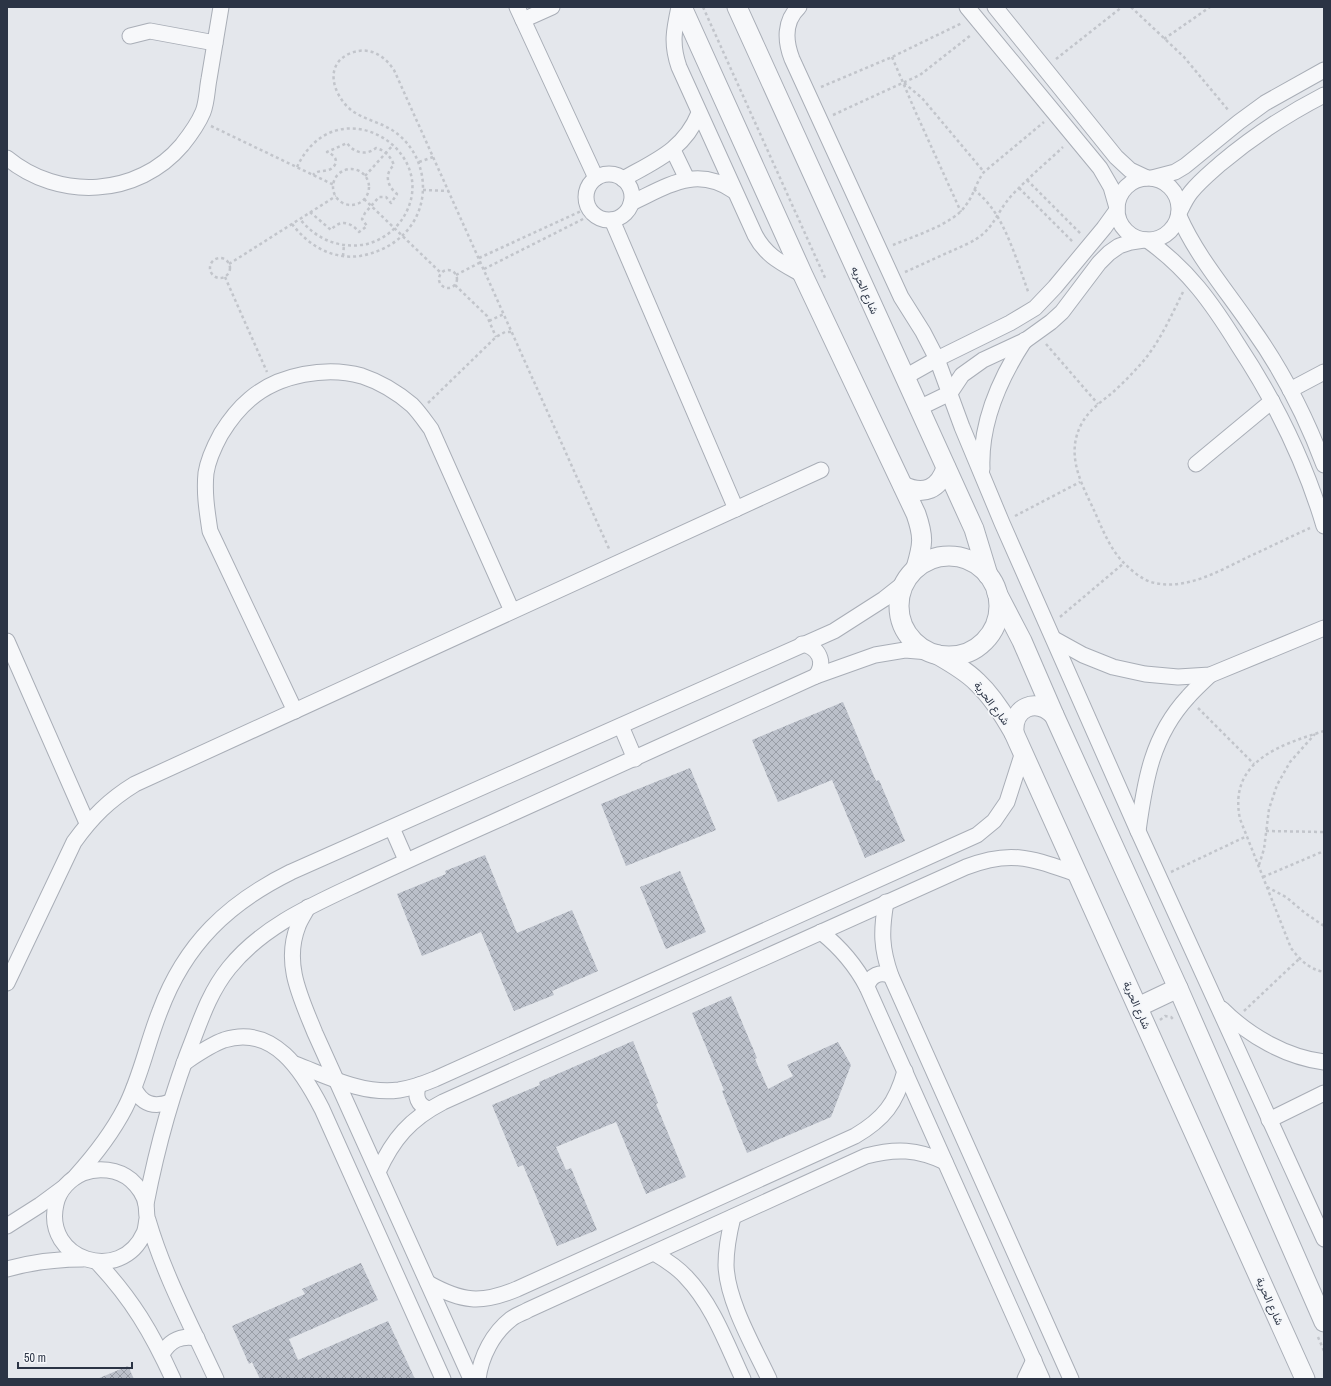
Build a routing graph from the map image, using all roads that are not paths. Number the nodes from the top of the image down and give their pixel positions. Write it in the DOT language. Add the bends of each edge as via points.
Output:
graph roads {
  1 [pos="222,7"];
  2 [pos="552,7"];
  3 [pos="679,7"];
  4 [pos="682,7"];
  5 [pos="737,7"];
  6 [pos="799,7"];
  7 [pos="995,7"];
  8 [pos="520,13"];
  9 [pos="975,17"];
  10 [pos="130,36"];
  11 [pos="215,43"];
  12 [pos="1324,70"];
  13 [pos="1324,95"];
  14 [pos="699,113"];
  15 [pos="673,150"];
  16 [pos="7,158"];
  17 [pos="596,178"];
  18 [pos="1149,178"];
  19 [pos="623,179"];
  20 [pos="687,179"];
  21 [pos="734,191"];
  22 [pos="631,203"];
  23 [pos="1117,209"];
  24 [pos="1179,214"];
  25 [pos="612,220"];
  26 [pos="1146,240"];
  27 [pos="803,275"];
  28 [pos="1031,336"];
  29 [pos="937,359"];
  30 [pos="1324,372"];
  31 [pos="905,377"];
  32 [pos="1287,384"];
  33 [pos="950,393"];
  34 [pos="1269,395"];
  35 [pos="919,408"];
  36 [pos="1196,464"];
  37 [pos="1324,465"];
  38 [pos="946,468"];
  39 [pos="821,470"];
  40 [pos="983,478"];
  41 [pos="903,486"];
  42 [pos="736,509"];
  43 [pos="1323,524"];
  44 [pos="916,568"];
  45 [pos="988,575"];
  46 [pos="903,584"];
  47 [pos="997,593"];
  48 [pos="512,611"];
  49 [pos="1324,628"];
  50 [pos="1052,633"];
  51 [pos="7,641"];
  52 [pos="802,644"];
  53 [pos="934,654"];
  54 [pos="1210,675"];
  55 [pos="816,676"];
  56 [pos="295,711"];
  57 [pos="1054,715"];
  58 [pos="621,726"];
  59 [pos="1014,733"];
  60 [pos="1022,752"];
  61 [pos="635,758"];
  62 [pos="87,823"];
  63 [pos="392,828"];
  64 [pos="1138,831"];
  65 [pos="956,845"];
  66 [pos="406,860"];
  67 [pos="966,867"];
  68 [pos="1077,874"];
  69 [pos="886,902"];
  70 [pos="308,907"];
  71 [pos="821,932"];
  72 [pos="728,947"];
  73 [pos="739,968"];
  74 [pos="890,976"];
  75 [pos="7,984"];
  76 [pos="867,987"];
  77 [pos="1178,988"];
  78 [pos="1217,1004"];
  79 [pos="1138,1007"];
  80 [pos="184,1062"];
  81 [pos="1324,1062"];
  82 [pos="294,1064"];
  83 [pos="905,1071"];
  84 [pos="337,1080"];
  85 [pos="419,1085"];
  86 [pos="134,1088"];
  87 [pos="1324,1093"];
  88 [pos="170,1102"];
  89 [pos="429,1109"];
  90 [pos="1269,1120"];
  91 [pos="842,1143"];
  92 [pos="852,1162"];
  93 [pos="945,1162"];
  94 [pos="378,1172"];
  95 [pos="70,1181"];
  96 [pos="147,1212"];
  97 [pos="733,1217"];
  98 [pos="7,1226"];
  99 [pos="1324,1239"];
  100 [pos="654,1254"];
  101 [pos="90,1260"];
  102 [pos="1017,1260"];
  103 [pos="7,1269"];
  104 [pos="994,1270"];
  105 [pos="428,1283"];
  106 [pos="517,1289"];
  107 [pos="528,1310"];
  108 [pos="739,1314"];
  109 [pos="1321,1320"];
  110 [pos="718,1325"];
  111 [pos="198,1338"];
  112 [pos="162,1354"];
  113 [pos="1034,1360"];
  114 [pos="173,1379"];
  115 [pos="216,1379"];
  116 [pos="443,1379"];
  117 [pos="471,1379"];
  118 [pos="478,1379"];
  119 [pos="744,1379"];
  120 [pos="769,1379"];
  121 [pos="1025,1379"];
  122 [pos="1042,1379"];
  123 [pos="1071,1379"];
  124 [pos="1305,1379"];
  1 -- 11 [label="street"];
  2 -- 8 [label="street"];
  3 -- 14 [label="street" via="674,30 675,55"];
  4 -- 27 [label="street"];
  5 -- 31 [label="street, شارع الحريه"];
  6 -- 29 [label="street" via="790,20 787,46 891,278"];
  7 -- 18 [label="street" via="1116,157 1130,170"];
  8 -- 17 [label="street"];
  9 -- 23 [label="street" via="1100,168 1115,197"];
  10 -- 11 [label="street" via="150,31"];
  11 -- 16 [label="street" via="203,111 191,134 174,154 154,170 130,181 105,187 79,188 29,174"];
  12 -- 18 [label="street" via="1265,103 1185,166 1175,172"];
  13 -- 24 [label="street" via="1280,120 1233,153 1198,184 1184,202"];
  14 -- 15 [label="street" via="691,129"];
  14 -- 21 [label="street"];
  15 -- 19 [label="street"];
  15 -- 20 [label="street"];
  17 -- 19 [label="street" via="610,174"];
  17 -- 25 [label="street" via="591,182 586,195 590,211 605,220"];
  18 -- 23 [label="street" via="1138,180 1123,190"];
  18 -- 24 [label="street" via="1160,180 1173,189 1177,196"];
  19 -- 22 [label="street" via="631,190"];
  20 -- 21 [label="street" via="712,180"];
  20 -- 22 [label="street"];
  21 -- 27 [label="street" via="760,245 776,260"];
  22 -- 25 [label="street" via="624,215"];
  23 -- 26 [label="street" via="1119,219 1126,230"];
  23 -- 29 [label="street" via="1055,287 1034,308 1010,323"];
  24 -- 26 [label="street" via="1175,224 1164,236"];
  24 -- 32 [label="street" via="1192,244 1254,329"];
  25 -- 42 [label="street"];
  26 -- 28 [label="street" via="1119,246 1108,253 1062,312"];
  26 -- 34 [label="street" via="1163,251 1204,294"];
  27 -- 41 [label="street"];
  28 -- 33 [label="street" via="962,375"];
  28 -- 40 [label="street" via="1009,366 991,405 982,454"];
  29 -- 31 [label="street"];
  29 -- 33 [label="street"];
  30 -- 32 [label="street"];
  31 -- 35 [label="street, شارع الحريه"];
  32 -- 34 [label="street"];
  32 -- 37 [label="street"];
  33 -- 35 [label="street"];
  33 -- 40 [label="street"];
  34 -- 36 [label="street"];
  34 -- 43 [label="street" via="1305,472"];
  35 -- 38 [label="street, شارع الحريه"];
  38 -- 41 [label="street" via="937,484 930,489 911,490"];
  38 -- 45 [label="street, شارع الحريه" via="974,530"];
  39 -- 42 [label="street"];
  40 -- 50 [label="street"];
  41 -- 44 [label="street" via="922,530"];
  42 -- 48 [label="street"];
  44 -- 45 [label="street" via="933,558 954,556 973,562"];
  44 -- 46 [label="street"];
  45 -- 47 [label="street"];
  46 -- 52 [label="street" via="834,631"];
  46 -- 53 [label="street" via="898,604 901,624 912,641"];
  47 -- 53 [label="street" via="997,618 992,632 978,647 969,652 949,656"];
  47 -- 57 [label="street" via="1022,641"];
  48 -- 56 [label="street"];
  48 -- 56 [label="street" via="431,429 413,406 390,388 363,376 333,371 304,373 273,384 251,398 230,419 215,444 206,472 205,502 210,531"];
  49 -- 54 [label="street"];
  50 -- 54 [label="street" via="1083,655 1113,667 1145,674 1178,677"];
  50 -- 64 [label="street"];
  51 -- 62 [label="street"];
  52 -- 55 [label="street" via="814,648 818,653 821,665"];
  52 -- 58 [label="street"];
  53 -- 55 [label="street" via="905,650 875,655"];
  53 -- 59 [label="street, شارع الحرية" via="959,667 977,681"];
  54 -- 64 [label="street" via="1170,720 1157,746 1148,773"];
  55 -- 61 [label="street"];
  56 -- 62 [label="street" via="135,784 110,801"];
  57 -- 59 [label="street" via="1042,706 1026,707 1015,718"];
  57 -- 77 [label="street"];
  58 -- 61 [label="street"];
  58 -- 63 [label="street"];
  59 -- 60 [label="street, شارع الحرية"];
  60 -- 65 [label="street" via="1007,802 994,820 977,835"];
  60 -- 68 [label="street, شارع الحرية"];
  61 -- 66 [label="street"];
  62 -- 75 [label="street" via="74,842"];
  63 -- 66 [label="street"];
  63 -- 86 [label="street" via="269,883 248,896 211,928 195,947 169,988"];
  64 -- 78 [label="street"];
  65 -- 67 [label="street" via="967,851 969,859"];
  65 -- 72 [label="street"];
  66 -- 70 [label="street"];
  67 -- 68 [label="street" via="982,860 1018,857 1036,860"];
  67 -- 69 [label="street"];
  68 -- 79 [label="street, شارع الحرية"];
  69 -- 71 [label="street"];
  69 -- 74 [label="street" via="882,940"];
  70 -- 80 [label="street" via="264,934 228,969 203,1012"];
  70 -- 84 [label="street" via="298,926 293,945 295,984"];
  71 -- 73 [label="street"];
  71 -- 76 [label="street" via="848,956"];
  72 -- 73 [label="street"];
  72 -- 85 [label="street"];
  73 -- 89 [label="street"];
  74 -- 76 [label="street" via="878,974 870,979"];
  74 -- 102 [label="street"];
  76 -- 83 [label="street"];
  77 -- 79 [label="street"];
  77 -- 109 [label="street"];
  78 -- 81 [label="street" via="1234,1021 1261,1040 1290,1054"];
  78 -- 90 [label="street"];
  79 -- 124 [label="street, شارع الحرية"];
  80 -- 82 [label="street" via="224,1040 239,1038 269,1043"];
  80 -- 88 [label="street"];
  82 -- 84 [label="street"];
  82 -- 116 [label="street" via="314,1093"];
  83 -- 91 [label="street" via="893,1103 882,1116 870,1128"];
  83 -- 93 [label="street"];
  84 -- 85 [label="street" via="356,1087 377,1090 398,1090"];
  84 -- 94 [label="street"];
  85 -- 89 [label="street" via="417,1100 424,1108"];
  86 -- 88 [label="street" via="145,1102 153,1105"];
  86 -- 95 [label="street" via="115,1126"];
  87 -- 90 [label="street"];
  88 -- 96 [label="street" via="156,1153"];
  89 -- 94 [label="street" via="398,1136"];
  90 -- 99 [label="street"];
  91 -- 92 [label="street" via="850,1144 854,1149 856,1156"];
  91 -- 106 [label="street"];
  92 -- 93 [label="street" via="882,1152 898,1150 930,1155"];
  92 -- 97 [label="street"];
  93 -- 104 [label="street"];
  94 -- 105 [label="street"];
  95 -- 96 [label="street" via="90,1170 118,1172 131,1180 141,1191"];
  95 -- 98 [label="street"];
  95 -- 101 [label="street" via="57,1198 54,1212 56,1227 61,1240 71,1251"];
  96 -- 101 [label="street" via="144,1233 131,1250 112,1261"];
  96 -- 111 [label="street" via="170,1280"];
  97 -- 100 [label="street"];
  97 -- 108 [label="street" via="727,1242 726,1266"];
  100 -- 107 [label="street"];
  100 -- 110 [label="street" via="671,1264 690,1282 699,1292"];
  101 -- 103 [label="street" via="56,1259"];
  101 -- 112 [label="street" via="127,1296"];
  102 -- 104 [label="street"];
  102 -- 123 [label="street"];
  104 -- 113 [label="street"];
  105 -- 106 [label="street" via="446,1293 465,1299 485,1300"];
  105 -- 117 [label="street"];
  106 -- 107 [label="street" via="512,1299 514,1305 523,1311"];
  107 -- 118 [label="street" via="512,1318 489,1344"];
  108 -- 110 [label="street" via="728,1309 721,1311 717,1317"];
  108 -- 120 [label="street"];
  110 -- 119 [label="street"];
  111 -- 112 [label="street" via="181,1337 166,1346"];
  111 -- 115 [label="street"];
  112 -- 114 [label="street"];
  113 -- 121 [label="street"];
  113 -- 122 [label="street"];
}
